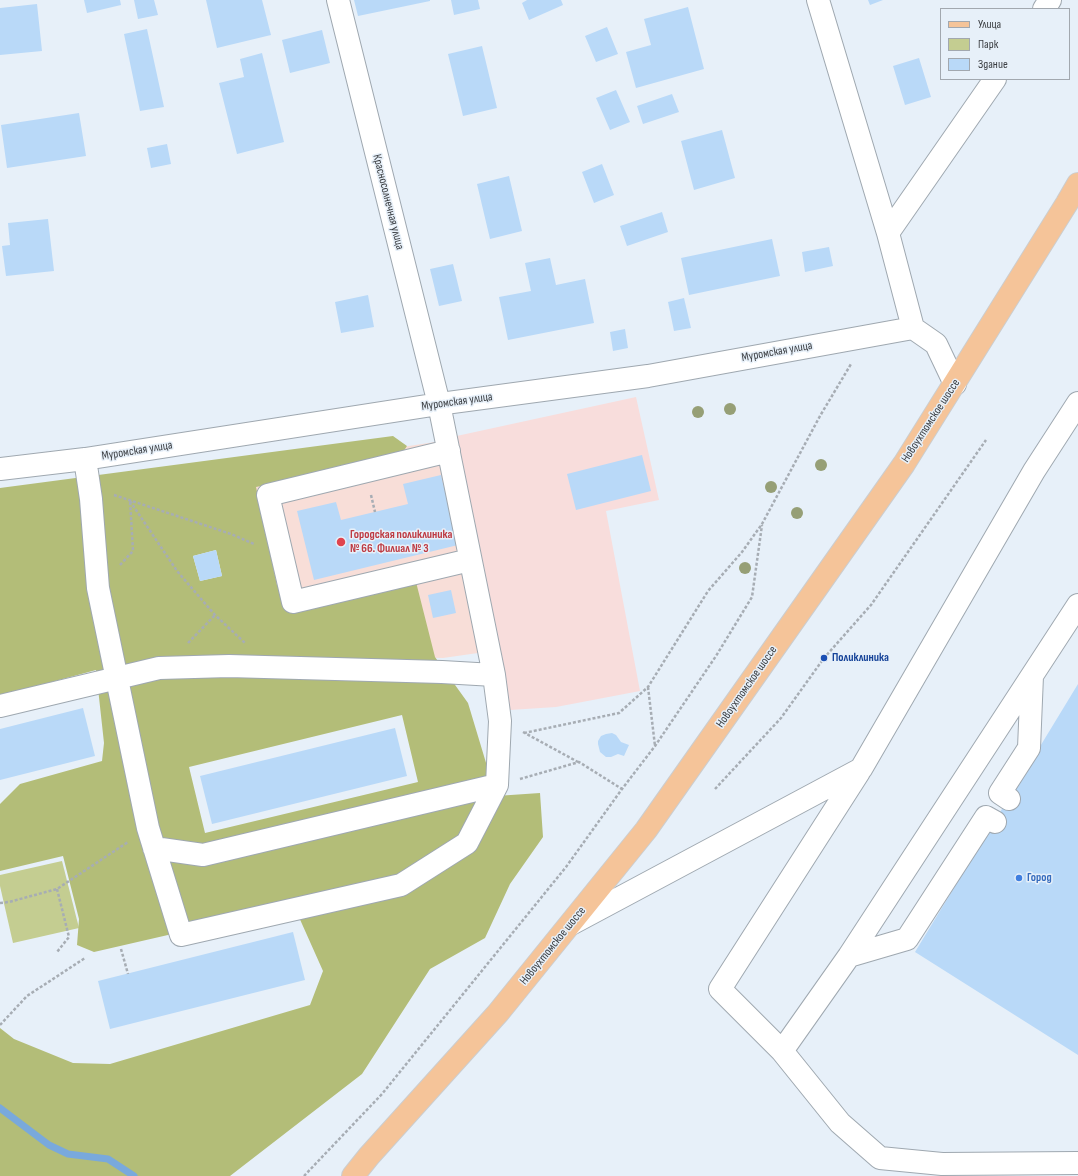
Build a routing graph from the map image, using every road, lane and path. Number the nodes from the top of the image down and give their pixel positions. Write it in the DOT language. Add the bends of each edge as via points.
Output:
graph roads {
  1 [pos="338,0"];
  2 [pos="818,0"];
  3 [pos="994,80"];
  4 [pos="1078,184"];
  5 [pos="888,233"];
  6 [pos="913,328"];
  7 [pos="868,336"];
  8 [pos="955,384"];
  9 [pos="1078,403"];
  10 [pos="439,404"];
  11 [pos="986,440"];
  12 [pos="449,451"];
  13 [pos="85,459"];
  14 [pos="0,469"];
  15 [pos="88,485"];
  16 [pos="130,501"];
  17 [pos="762,524"];
  18 [pos="257,545"];
  19 [pos="470,560"];
  20 [pos="98,588"];
  21 [pos="1078,605"];
  22 [pos="258,668"];
  23 [pos="494,675"];
  24 [pos="1032,676"];
  25 [pos="116,679"];
  26 [pos="648,687"];
  27 [pos="0,706"];
  28 [pos="500,721"];
  29 [pos="523,733"];
  30 [pos="656,746"];
  31 [pos="579,762"];
  32 [pos="861,769"];
  33 [pos="497,785"];
  34 [pos="622,789"];
  35 [pos="715,789"];
  36 [pos="1009,799"];
  37 [pos="995,822"];
  38 [pos="151,838"];
  39 [pos="57,889"];
  40 [pos="0,903"];
  41 [pos="571,924"];
  42 [pos="121,949"];
  43 [pos="57,952"];
  44 [pos="850,956"];
  45 [pos="85,958"];
  46 [pos="128,974"];
  47 [pos="0,1025"];
  48 [pos="782,1051"];
  49 [pos="369,1156"];
  50 [pos="1078,1163"];
  51 [pos="304,1176"];
  52 [pos="348,1176"];
  53 [pos="353,1176"];
  1 -- 10 [label="street, Красносолнечная улица"];
  2 -- 5 [label="street"];
  3 -- 5 [label="street"];
  4 -- 8 [label="main road, Новоухтомское шоссе"];
  5 -- 6 [label="street"];
  6 -- 7 [label="street, Муромская улица"];
  6 -- 8 [label="street" via="936,344"];
  7 -- 10 [label="street, Муромская улица" via="648,376"];
  7 -- 17 [label="path" via="820,416"];
  8 -- 41 [label="main road, Новоухтомское шоссе" via="904,464 646,830"];
  9 -- 32 [label="street" via="1034,471"];
  10 -- 12 [label="street, Красносолнечная улица"];
  10 -- 13 [label="street, Муромская улица"];
  11 -- 35 [label="path" via="871,605 824,658 781,718"];
  12 -- 19 [label="street, Красносолнечная улица"];
  12 -- 19 [label="street" via="268,494 293,602"];
  13 -- 14 [label="street, Муромская улица"];
  13 -- 15 [label="street"];
  15 -- 16 [label="path"];
  15 -- 20 [label="street"];
  16 -- 18 [label="path"];
  16 -- 20 [label="path" via="134,551"];
  16 -- 22 [label="path" via="177,571 216,615 244,640"];
  17 -- 26 [label="path" via="708,591"];
  17 -- 30 [label="path" via="752,597"];
  19 -- 23 [label="street, Красносолнечная улица"];
  20 -- 25 [label="street"];
  21 -- 24 [label="street"];
  22 -- 23 [label="street"];
  22 -- 25 [label="street" via="159,668"];
  23 -- 28 [label="street, Красносолнечная улица"];
  24 -- 36 [label="street" via="1029,748 1000,793"];
  24 -- 44 [label="street"];
  25 -- 27 [label="street"];
  25 -- 38 [label="street"];
  26 -- 29 [label="path" via="619,713"];
  26 -- 30 [label="path"];
  28 -- 29 [label="path"];
  28 -- 33 [label="street, Красносолнечная улица"];
  29 -- 31 [label="path"];
  30 -- 34 [label="path"];
  31 -- 33 [label="path"];
  31 -- 34 [label="path"];
  32 -- 41 [label="street"];
  32 -- 48 [label="street" via="720,989"];
  33 -- 38 [label="street" via="203,855"];
  33 -- 38 [label="street" via="467,843 401,885 181,935"];
  34 -- 51 [label="path" via="566,867 382,1094"];
  37 -- 44 [label="street" via="986,817 907,939"];
  38 -- 39 [label="path"];
  39 -- 40 [label="path"];
  39 -- 43 [label="path" via="69,937"];
  41 -- 49 [label="main road, Новоухтомское шоссе" via="498,1013"];
  42 -- 46 [label="path"];
  44 -- 48 [label="street"];
  45 -- 47 [label="path" via="27,996"];
  48 -- 50 [label="street" via="840,1123 880,1158 942,1164"];
  49 -- 52 [label="main road, Новоухтомское шоссе"];
  49 -- 53 [label="main road, Новоухтомское шоссе"];
}
